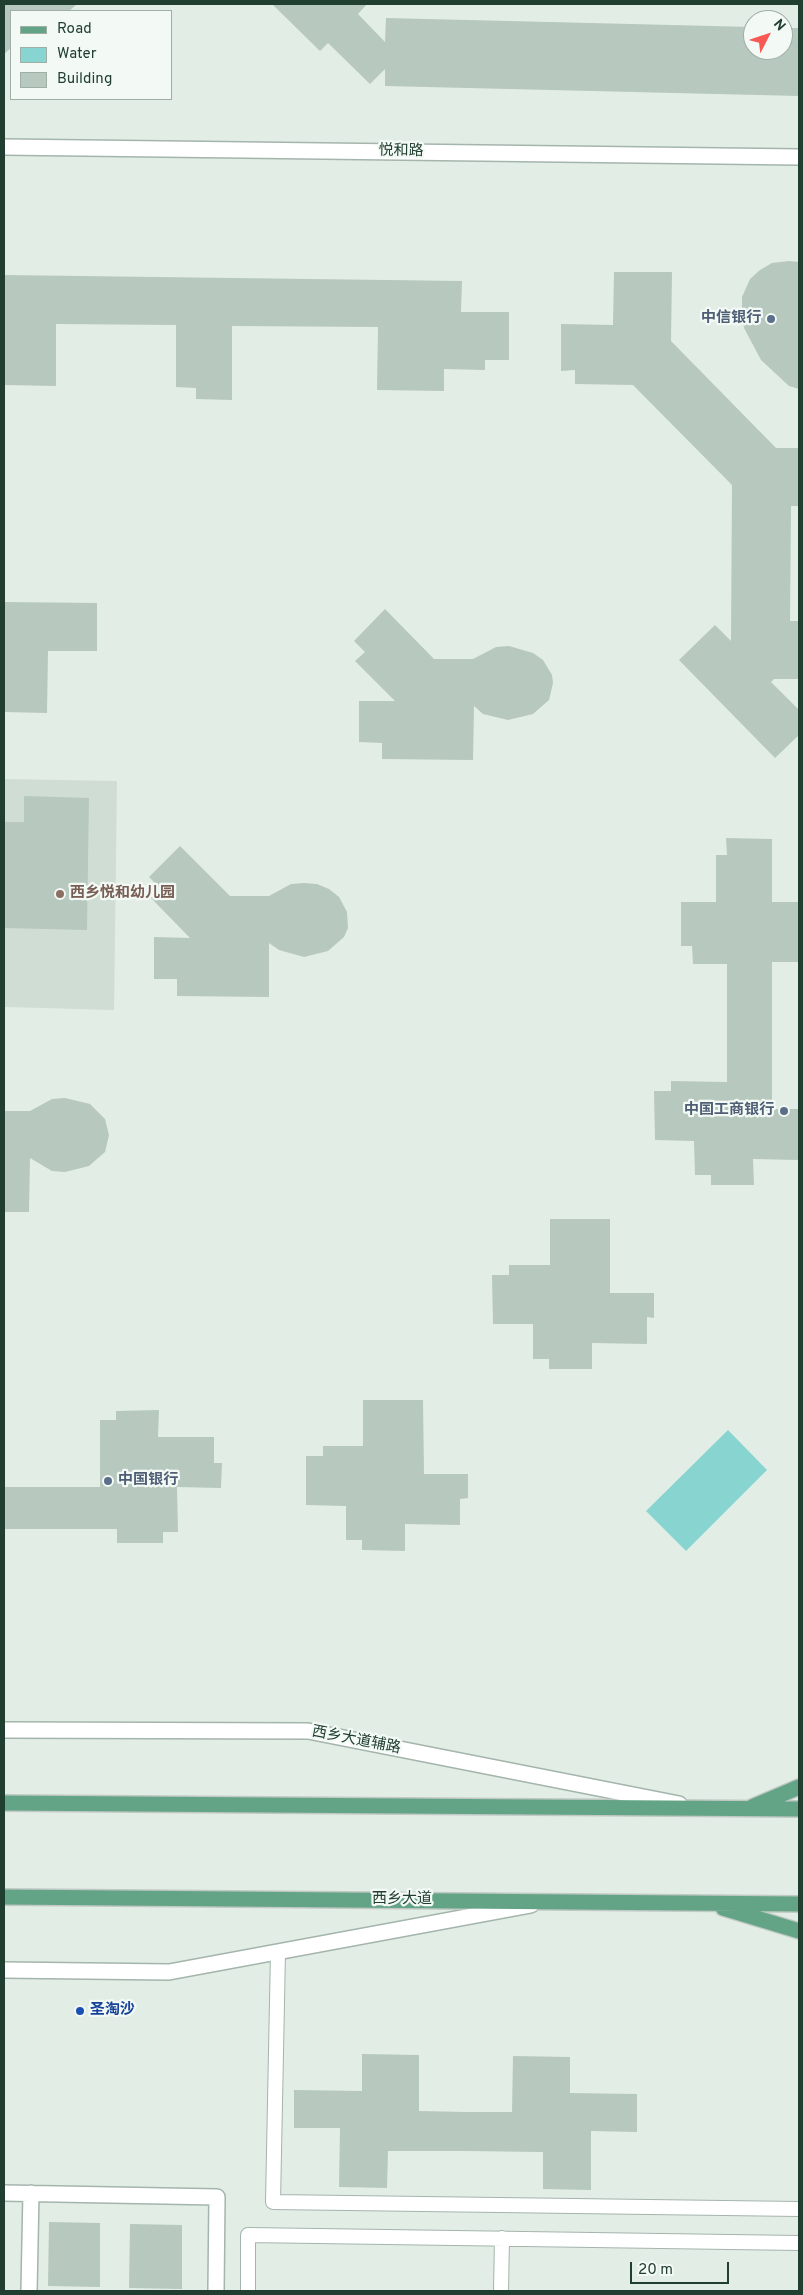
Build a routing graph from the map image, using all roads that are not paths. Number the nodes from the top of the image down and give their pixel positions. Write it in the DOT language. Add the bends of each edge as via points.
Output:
graph roads {
  1 [pos="4,147"];
  2 [pos="799,157"];
  3 [pos="4,1730"];
  4 [pos="799,1787"];
  5 [pos="4,1804"];
  6 [pos="703,1809"];
  7 [pos="747,1809"];
  8 [pos="799,1809"];
  9 [pos="4,1897"];
  10 [pos="552,1901"];
  11 [pos="708,1903"];
  12 [pos="799,1904"];
  13 [pos="799,1931"];
  14 [pos="278,1952"];
  15 [pos="4,1970"];
  16 [pos="4,2192"];
  17 [pos="32,2193"];
  18 [pos="799,2209"];
  19 [pos="502,2238"];
  20 [pos="799,2243"];
  21 [pos="29,2291"];
  22 [pos="216,2291"];
  23 [pos="248,2291"];
  24 [pos="501,2291"];
  1 -- 2 [label="street, 悦和路"];
  3 -- 6 [label="street, 西乡大道辅路" via="308,1731"];
  4 -- 7 [label="main road"];
  5 -- 6 [label="main road"];
  6 -- 7 [label="main road"];
  7 -- 8 [label="main road"];
  9 -- 10 [label="main road, 西乡大道"];
  10 -- 11 [label="main road, 西乡大道"];
  10 -- 14 [label="street"];
  11 -- 12 [label="main road, 西乡大道"];
  11 -- 13 [label="main road"];
  14 -- 15 [label="street" via="169,1972"];
  14 -- 18 [label="lane" via="273,2202"];
  16 -- 17 [label="street"];
  17 -- 21 [label="street"];
  17 -- 22 [label="street" via="217,2197"];
  19 -- 20 [label="lane"];
  19 -- 23 [label="lane" via="248,2235"];
  19 -- 24 [label="lane"];
}
